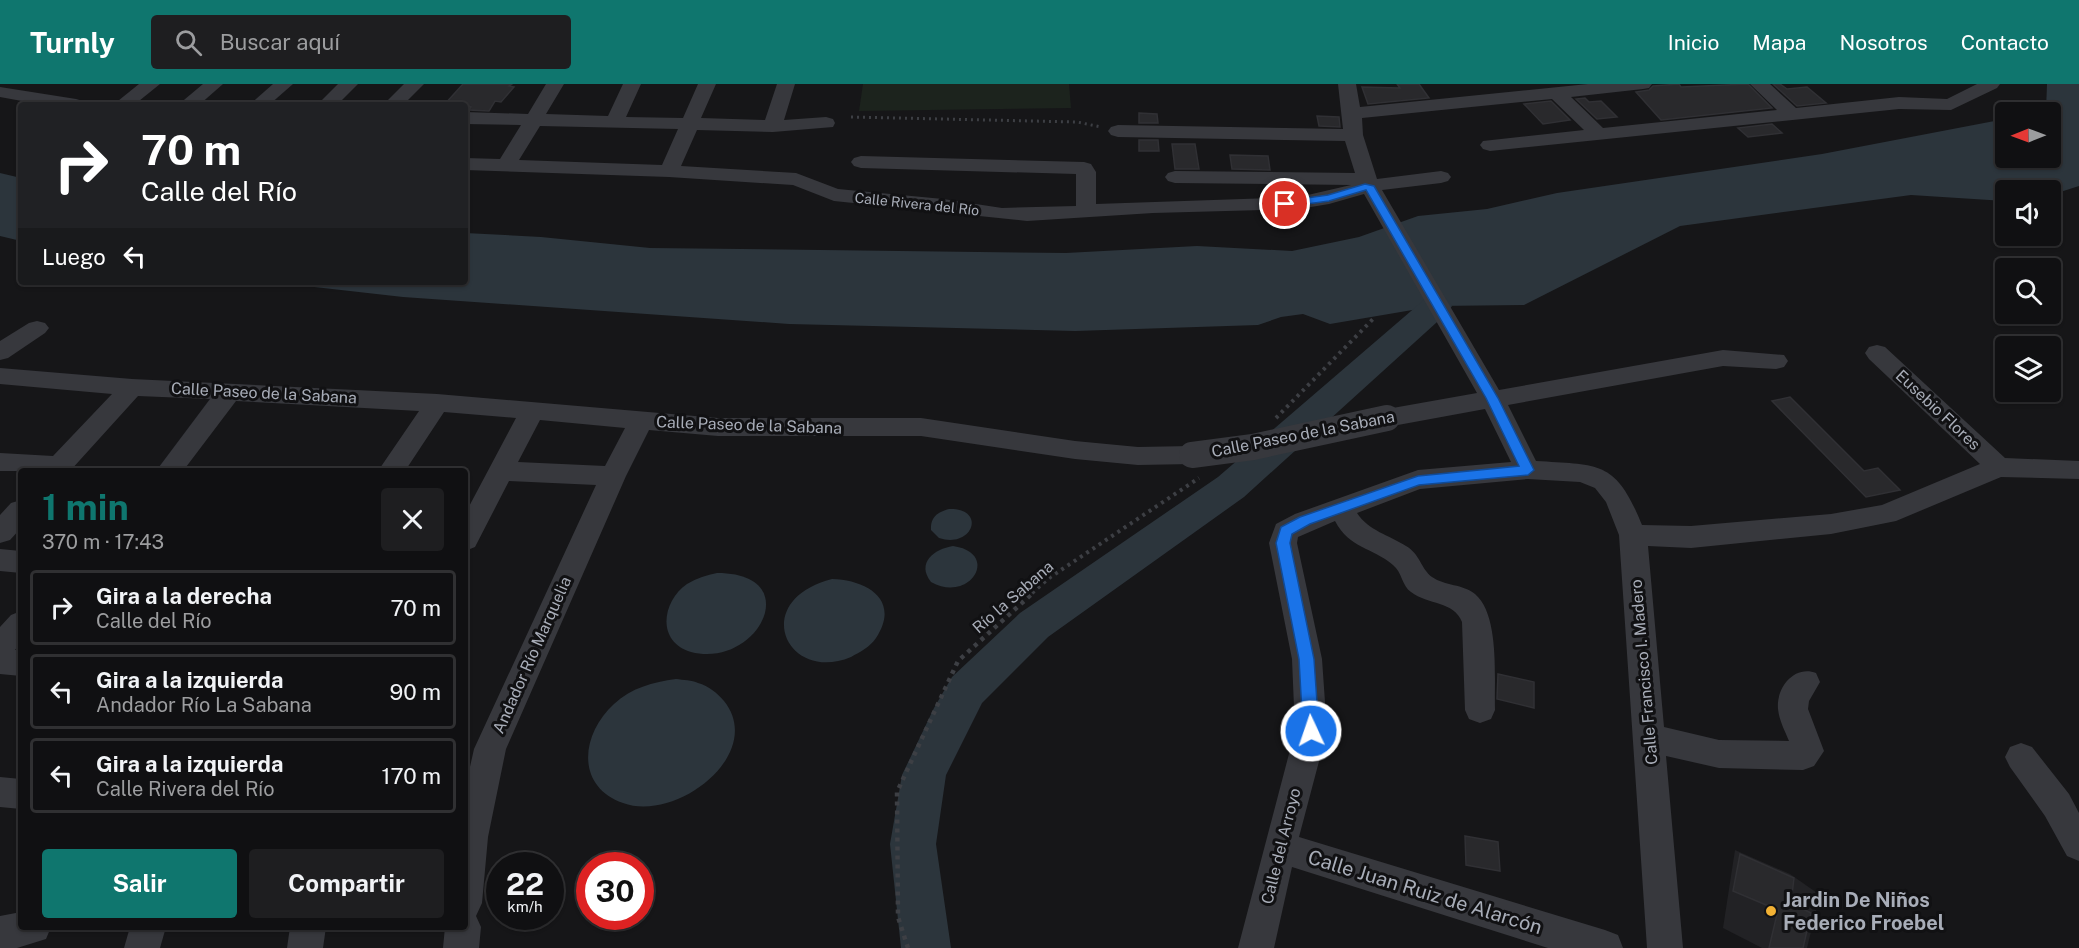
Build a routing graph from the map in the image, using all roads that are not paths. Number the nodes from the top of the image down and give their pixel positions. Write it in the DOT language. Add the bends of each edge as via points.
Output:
graph roads {
  1 [pos="5,84"];
  2 [pos="64,84"];
  3 [pos="151,84"];
  4 [pos="214,84"];
  5 [pos="284,84"];
  6 [pos="350,84"];
  7 [pos="415,84"];
  8 [pos="555,84"];
  9 [pos="632,84"];
  10 [pos="707,84"];
  11 [pos="786,84"];
  12 [pos="1347,84"];
  13 [pos="1643,84"];
  14 [pos="1759,84"];
  15 [pos="1991,84"];
  16 [pos="0,89"];
  17 [pos="1557,93"];
  18 [pos="44,98"];
  19 [pos="62,102"];
  20 [pos="126,102"];
  21 [pos="191,102"];
  22 [pos="262,102"];
  23 [pos="329,102"];
  24 [pos="395,102"];
  25 [pos="1352,113"];
  26 [pos="1792,114"];
  27 [pos="468,117"];
  28 [pos="531,121"];
  29 [pos="614,123"];
  30 [pos="826,123"];
  31 [pos="688,124"];
  32 [pos="773,126"];
  33 [pos="1118,131"];
  34 [pos="1598,133"];
  35 [pos="1353,135"];
  36 [pos="1490,145"];
  37 [pos="861,162"];
  38 [pos="468,164"];
  39 [pos="506,166"];
  40 [pos="669,171"];
  41 [pos="1175,177"];
  42 [pos="1441,177"];
  43 [pos="1371,189"];
  44 [pos="1086,211"];
  45 [pos="37,328"];
  46 [pos="0,352"];
  47 [pos="1877,353"];
  48 [pos="1776,361"];
  49 [pos="0,376"];
  50 [pos="132,387"];
  51 [pos="230,391"];
  52 [pos="1492,398"];
  53 [pos="437,403"];
  54 [pos="532,411"];
  55 [pos="641,421"];
  56 [pos="0,462"];
  57 [pos="58,468"];
  58 [pos="171,468"];
  59 [pos="393,468"];
  60 [pos="1999,468"];
  61 [pos="1528,470"];
  62 [pos="2079,470"];
  63 [pos="501,471"];
  64 [pos="613,476"];
  65 [pos="1341,508"];
  66 [pos="18,513"];
  67 [pos="1286,531"];
  68 [pos="0,533"];
  69 [pos="468,534"];
  70 [pos="1633,535"];
  71 [pos="0,560"];
  72 [pos="18,562"];
  73 [pos="18,631"];
  74 [pos="6,661"];
  75 [pos="1805,682"];
  76 [pos="1480,710"];
  77 [pos="1650,738"];
  78 [pos="2022,757"];
  79 [pos="0,792"];
  80 [pos="18,794"];
  81 [pos="2079,845"];
  82 [pos="1280,847"];
  83 [pos="468,870"];
  84 [pos="19,930"];
  85 [pos="147,930"];
  86 [pos="308,930"];
  87 [pos="463,930"];
  88 [pos="0,934"];
  89 [pos="142,948"];
  90 [pos="305,948"];
  91 [pos="461,948"];
  92 [pos="1256,948"];
  93 [pos="1605,948"];
  94 [pos="1665,948"];
  1 -- 16 [label="street"];
  2 -- 18 [label="street"];
  3 -- 20 [label="street"];
  4 -- 21 [label="street"];
  5 -- 22 [label="street"];
  6 -- 23 [label="street"];
  7 -- 24 [label="street"];
  8 -- 28 [label="street"];
  9 -- 29 [label="street"];
  10 -- 31 [label="street"];
  11 -- 32 [label="street"];
  12 -- 25 [label="street"];
  13 -- 17 [label="street"];
  14 -- 26 [label="street"];
  15 -- 26 [label="street" via="1951,104 1899,103"];
  16 -- 18 [label="street"];
  17 -- 25 [label="street" via="1433,98"];
  17 -- 34 [label="street"];
  18 -- 19 [label="street"];
  25 -- 35 [label="street"];
  26 -- 34 [label="street"];
  27 -- 28 [label="street"];
  28 -- 29 [label="street"];
  28 -- 39 [label="street"];
  29 -- 31 [label="street"];
  30 -- 32 [label="street"];
  31 -- 32 [label="street"];
  31 -- 40 [label="street"];
  33 -- 35 [label="street"];
  34 -- 36 [label="street"];
  35 -- 43 [label="street"];
  37 -- 44 [label="street" via="1084,168"];
  38 -- 39 [label="street, Calle Rivera del Río"];
  39 -- 40 [label="street, Calle Rivera del Río"];
  40 -- 44 [label="street, Calle Rivera del Río" via="796,179 834,195 1002,214"];
  41 -- 43 [label="street"];
  42 -- 43 [label="street"];
  43 -- 44 [label="street, Calle Rivera del Río" via="1299,203"];
  43 -- 52 [label="street"];
  45 -- 46 [label="street"];
  47 -- 60 [label="street, Eusebio Flores"];
  48 -- 52 [label="street, Calle Paseo de la Sabana" via="1722,358"];
  49 -- 50 [label="street, Calle Paseo de la Sabana"];
  50 -- 51 [label="street, Calle Paseo de la Sabana"];
  50 -- 57 [label="street"];
  51 -- 53 [label="street, Calle Paseo de la Sabana"];
  51 -- 58 [label="street"];
  52 -- 55 [label="street, Calle Paseo de la Sabana, bridge" via="1253,447 1196,466 921,427 718,427"];
  52 -- 61 [label="street"];
  53 -- 54 [label="street, Calle Paseo de la Sabana"];
  53 -- 59 [label="street"];
  54 -- 55 [label="street, Calle Paseo de la Sabana"];
  54 -- 63 [label="street"];
  55 -- 64 [label="street, Andador Río Marquelia"];
  56 -- 57 [label="street"];
  60 -- 62 [label="street"];
  60 -- 70 [label="street" via="1886,514 1831,524 1691,537"];
  61 -- 65 [label="street, Calle Francisco I. Madero" via="1418,480"];
  61 -- 70 [label="street, Calle Francisco I. Madero" via="1582,473 1604,482 1618,498"];
  63 -- 64 [label="street"];
  63 -- 69 [label="street"];
  64 -- 83 [label="street, Andador Río Marquelia" via="490,750"];
  65 -- 67 [label="street, Calle Francisco I. Madero"];
  65 -- 76 [label="street" via="1354,529 1406,560 1419,583 1437,593 1467,601 1477,622"];
  66 -- 68 [label="street"];
  67 -- 82 [label="street, Calle del Arroyo" via="1283,543 1307,659 1311,731"];
  70 -- 77 [label="street, Calle Francisco I. Madero"];
  71 -- 72 [label="street"];
  73 -- 74 [label="street"];
  75 -- 77 [label="street" via="1793,701 1807,743 1808,751 1803,756 1719,754"];
  77 -- 94 [label="street, Calle Francisco I. Madero"];
  78 -- 81 [label="street"];
  79 -- 80 [label="street"];
  82 -- 92 [label="street, Calle del Arroyo"];
  82 -- 93 [label="street, Calle Juan Ruiz de Alarcón"];
  84 -- 88 [label="street"];
  85 -- 89 [label="street"];
  86 -- 90 [label="street"];
  87 -- 91 [label="street"];
}
